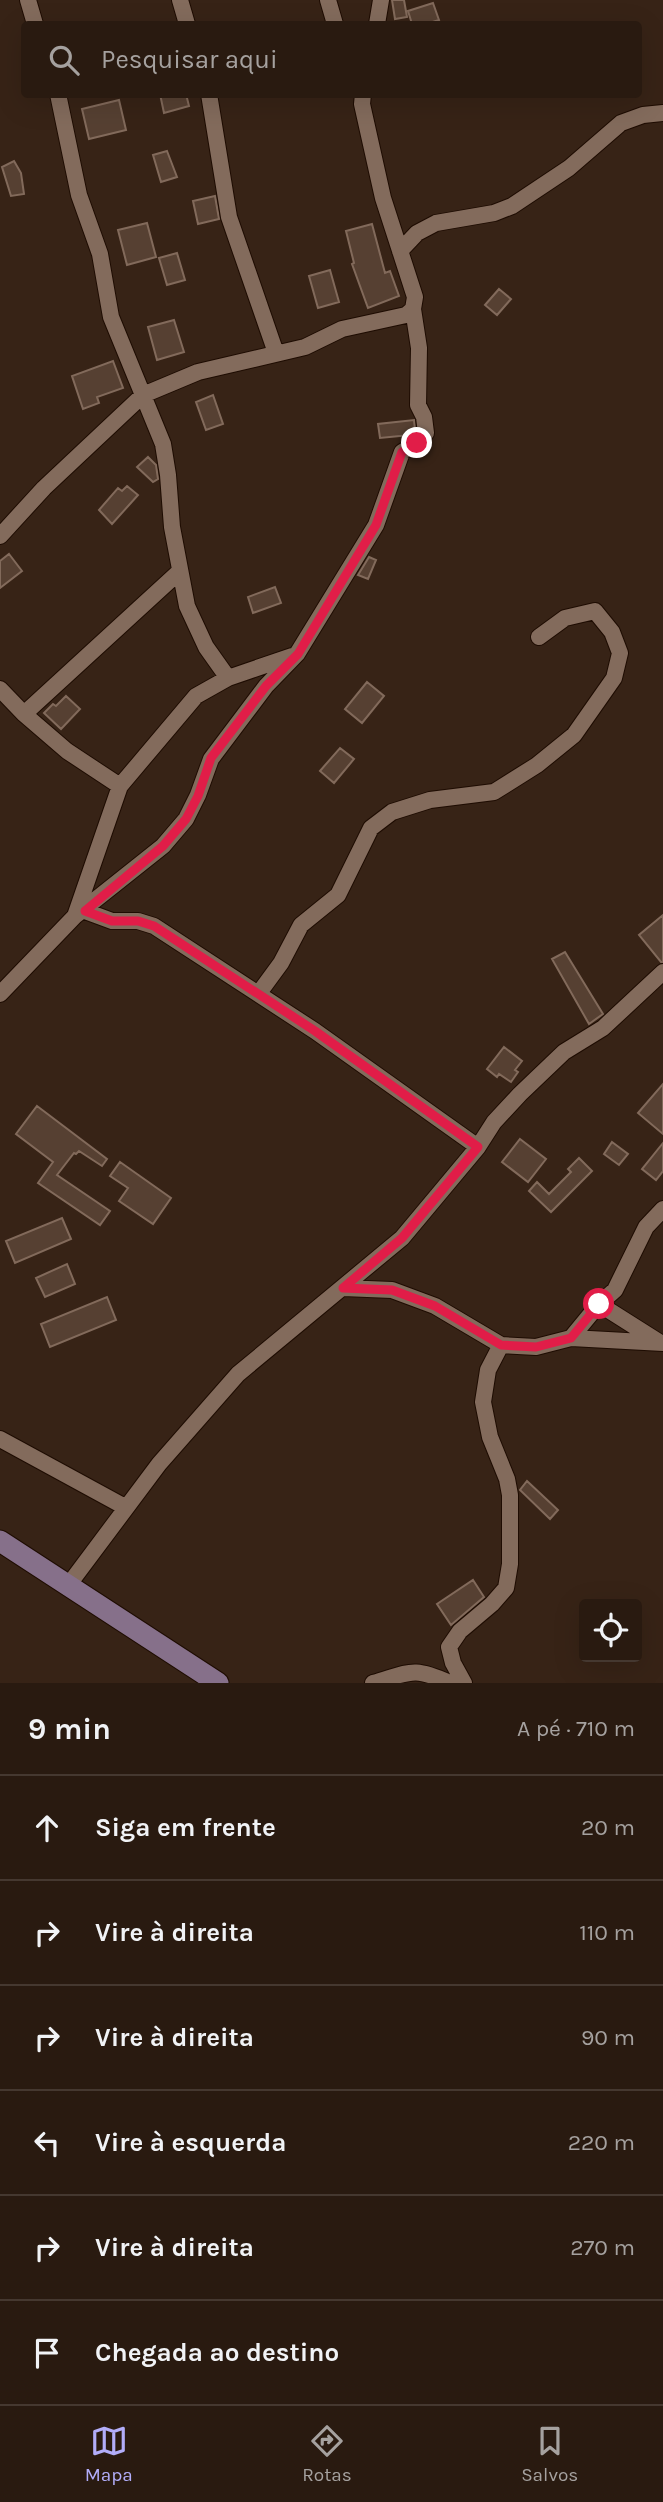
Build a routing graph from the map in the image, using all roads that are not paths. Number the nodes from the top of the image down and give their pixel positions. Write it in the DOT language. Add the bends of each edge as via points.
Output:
graph roads {
  1 [pos="27,0"];
  2 [pos="180,0"];
  3 [pos="328,0"];
  4 [pos="381,0"];
  5 [pos="34,21"];
  6 [pos="186,21"];
  7 [pos="334,21"];
  8 [pos="378,21"];
  9 [pos="59,98"];
  10 [pos="210,98"];
  11 [pos="362,98"];
  12 [pos="663,113"];
  13 [pos="400,251"];
  14 [pos="413,309"];
  15 [pos="276,353"];
  16 [pos="143,395"];
  17 [pos="0,536"];
  18 [pos="180,571"];
  19 [pos="539,637"];
  20 [pos="298,654"];
  21 [pos="228,678"];
  22 [pos="0,689"];
  23 [pos="24,714"];
  24 [pos="120,786"];
  25 [pos="80,914"];
  26 [pos="663,972"];
  27 [pos="259,993"];
  28 [pos="0,994"];
  29 [pos="478,1147"];
  30 [pos="663,1209"];
  31 [pos="343,1288"];
  32 [pos="599,1304"];
  33 [pos="571,1338"];
  34 [pos="661,1343"];
  35 [pos="501,1345"];
  36 [pos="0,1439"];
  37 [pos="125,1507"];
  38 [pos="0,1541"];
  39 [pos="67,1587"];
  40 [pos="218,1683"];
  41 [pos="373,1683"];
  42 [pos="450,1683"];
  43 [pos="464,1683"];
  1 -- 5 [label="street"];
  2 -- 6 [label="street"];
  3 -- 7 [label="street"];
  4 -- 8 [label="street"];
  9 -- 16 [label="street" via="79,195 100,254 111,317"];
  10 -- 15 [label="street" via="229,217"];
  11 -- 13 [label="street" via="383,198"];
  12 -- 13 [label="street" via="621,123 569,169 512,206 436,223 417,233"];
  13 -- 14 [label="street" via="415,297"];
  14 -- 15 [label="street" via="406,315 342,329"];
  14 -- 20 [label="street" via="419,348 418,405 426,433 402,452 376,525"];
  15 -- 16 [label="street" via="198,372"];
  16 -- 17 [label="street"];
  16 -- 18 [label="street" via="163,444"];
  18 -- 21 [label="street" via="193,623"];
  18 -- 23 [label="street"];
  19 -- 27 [label="street" via="565,618 595,611 612,632 620,653 614,678 574,735 494,792 430,800 392,812 371,828 338,895 301,925"];
  20 -- 21 [label="street"];
  20 -- 25 [label="street" via="266,686 211,758 186,819 163,846"];
  21 -- 24 [label="street" via="196,696"];
  22 -- 23 [label="street"];
  23 -- 24 [label="street" via="67,751"];
  24 -- 25 [label="street"];
  25 -- 27 [label="street" via="154,926"];
  25 -- 28 [label="street"];
  26 -- 29 [label="street" via="603,1028 541,1073 494,1122"];
  27 -- 29 [label="street"];
  29 -- 31 [label="street" via="402,1238"];
  30 -- 32 [label="street" via="646,1227 615,1290"];
  31 -- 35 [label="street" via="392,1290 435,1306"];
  31 -- 37 [label="street" via="238,1374"];
  32 -- 33 [label="street"];
  32 -- 34 [label="street"];
  33 -- 34 [label="street"];
  33 -- 35 [label="street" via="536,1347"];
  35 -- 43 [label="street" via="488,1370 483,1402 490,1437 509,1487 510,1564 506,1588 449,1647"];
  36 -- 37 [label="street"];
  37 -- 39 [label="street"];
  38 -- 39 [label="main road"];
  39 -- 40 [label="main road"];
  41 -- 42 [label="street" via="421,1671"];
}
